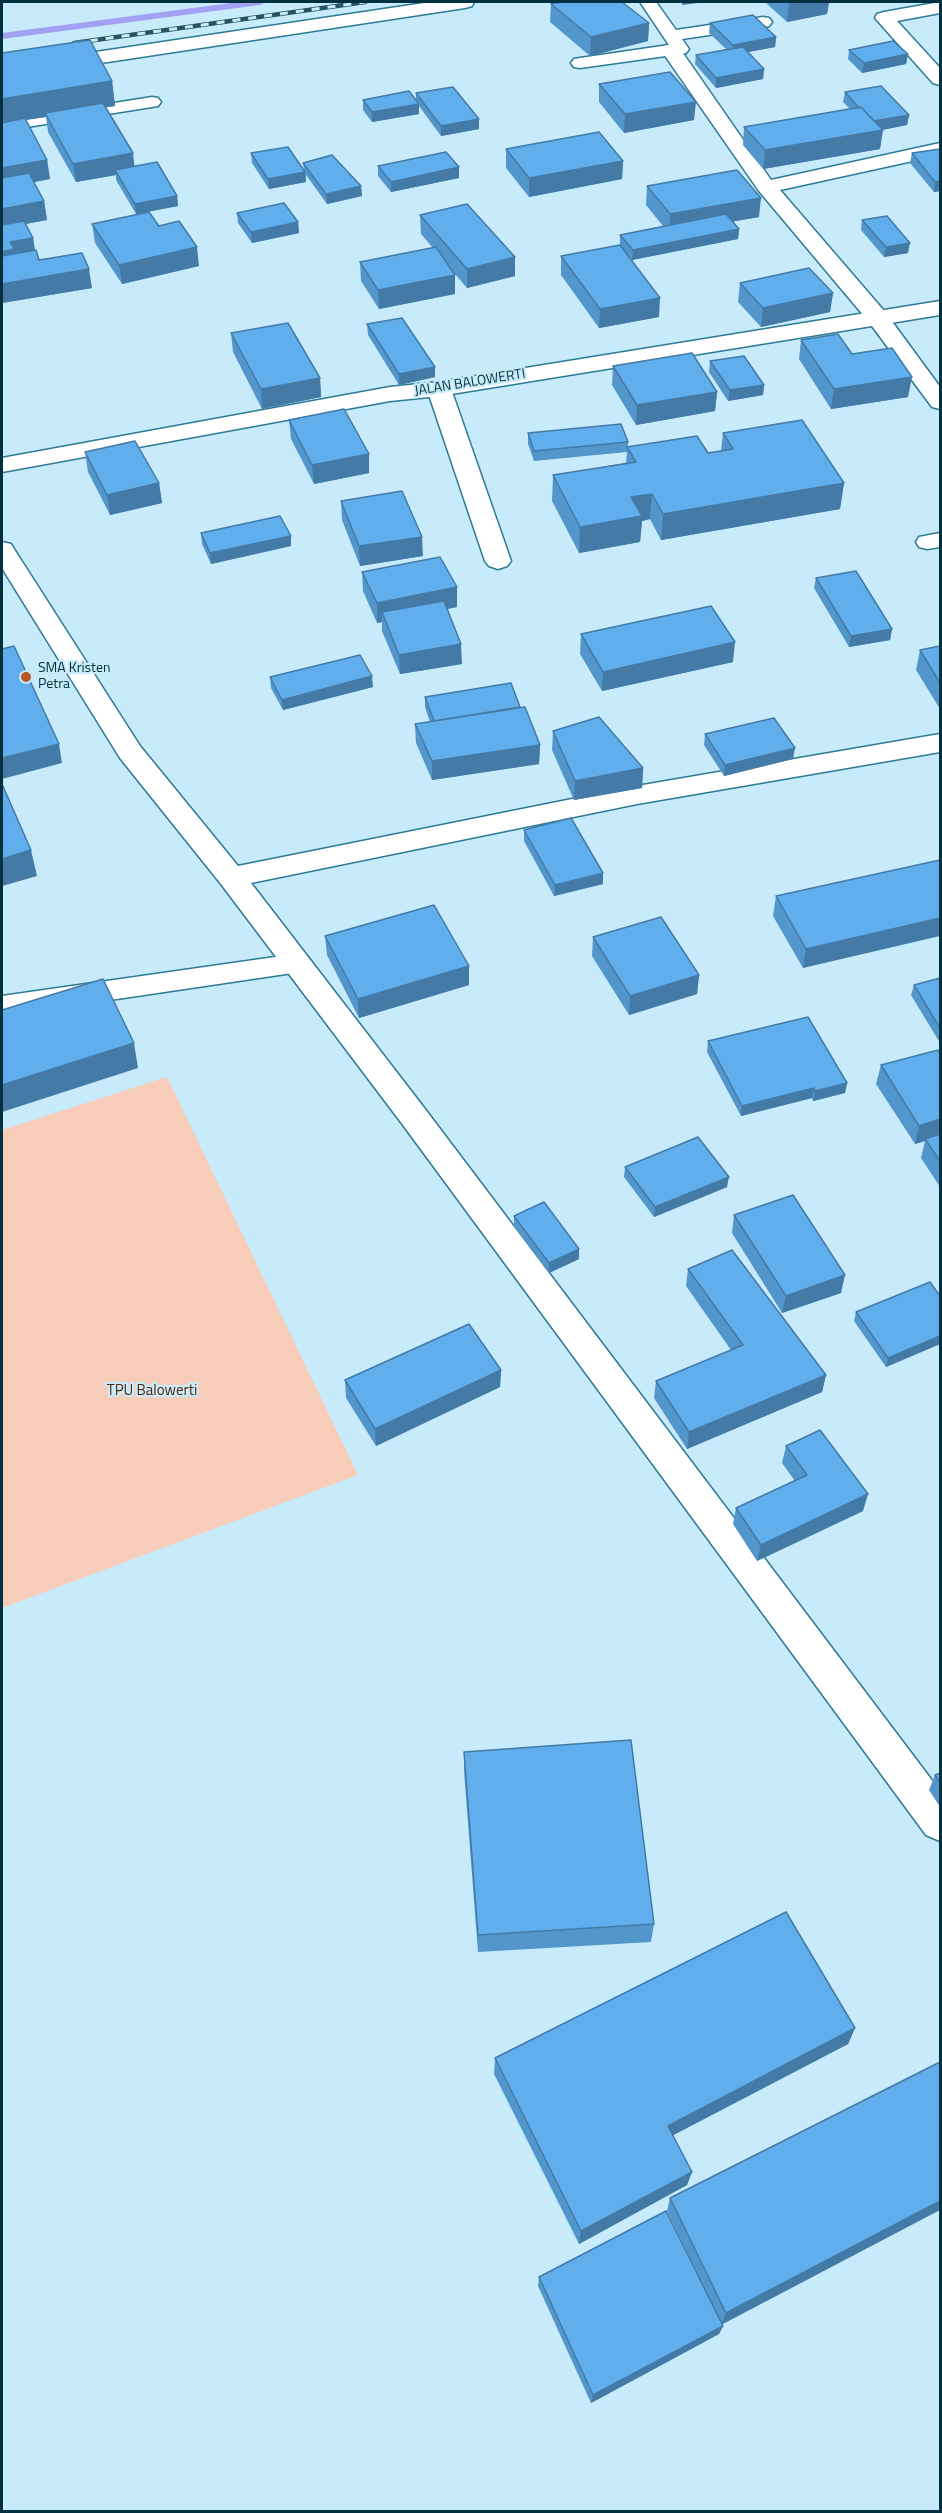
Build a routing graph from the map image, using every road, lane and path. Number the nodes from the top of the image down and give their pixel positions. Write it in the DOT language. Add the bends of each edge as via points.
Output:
graph roads {
  1 [pos="465,2"];
  2 [pos="648,2"];
  3 [pos="940,8"];
  4 [pos="764,22"];
  5 [pos="671,43"];
  6 [pos="580,63"];
  7 [pos="2,72"];
  8 [pos="940,79"];
  9 [pos="152,102"];
  10 [pos="2,126"];
  11 [pos="940,149"];
  12 [pos="766,187"];
  13 [pos="940,308"];
  14 [pos="877,317"];
  15 [pos="439,389"];
  16 [pos="940,402"];
  17 [pos="2,465"];
  18 [pos="2,549"];
  19 [pos="498,561"];
  20 [pos="940,743"];
  21 [pos="231,877"];
  22 [pos="296,964"];
  23 [pos="2,1006"];
  24 [pos="940,1822"];
  1 -- 7 [label="street"];
  2 -- 5 [label="lane"];
  3 -- 8 [label="street" via="884,18"];
  4 -- 5 [label="lane"];
  5 -- 6 [label="lane"];
  5 -- 12 [label="street"];
  9 -- 10 [label="lane"];
  11 -- 12 [label="street"];
  12 -- 14 [label="street"];
  13 -- 14 [label="street, JALAN BALOWERTI"];
  14 -- 15 [label="street, JALAN BALOWERTI"];
  14 -- 16 [label="street"];
  15 -- 17 [label="street, JALAN BALOWERTI" via="390,394"];
  15 -- 19 [label="street"];
  18 -- 21 [label="street" via="130,752"];
  20 -- 21 [label="street" via="637,795"];
  21 -- 22 [label="street"];
  22 -- 23 [label="lane"];
  22 -- 24 [label="street"];
}
